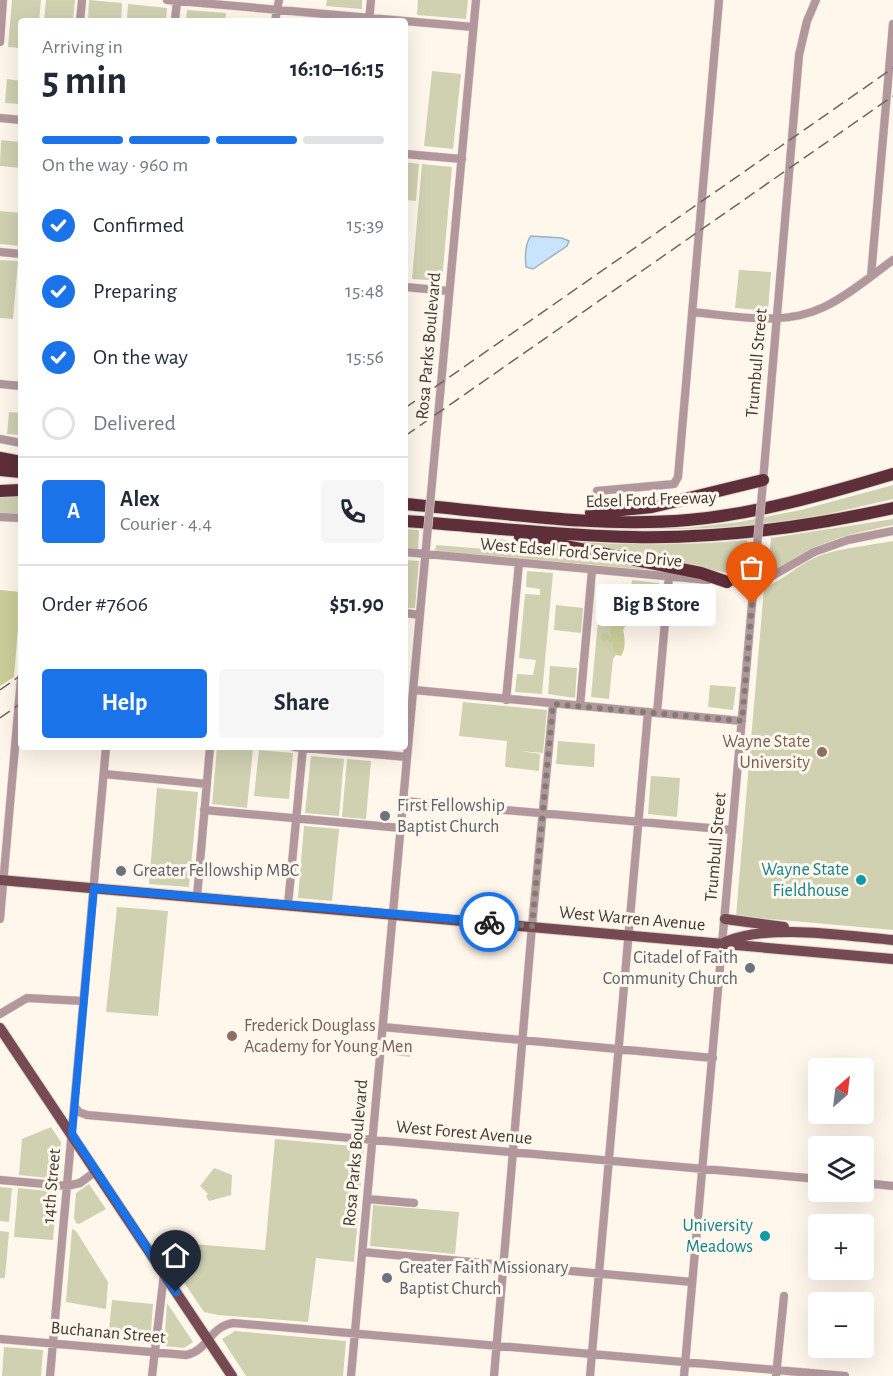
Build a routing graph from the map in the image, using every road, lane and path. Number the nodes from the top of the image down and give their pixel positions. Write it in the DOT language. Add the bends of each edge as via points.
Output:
graph roads {
  1 [pos="3,0"];
  2 [pos="82,0"];
  3 [pos="166,0"];
  4 [pos="177,0"];
  5 [pos="279,0"];
  6 [pos="371,0"];
  7 [pos="476,0"];
  8 [pos="719,0"];
  9 [pos="816,0"];
  10 [pos="276,10"];
  11 [pos="80,18"];
  12 [pos="175,18"];
  13 [pos="275,18"];
  14 [pos="351,18"];
  15 [pos="370,18"];
  16 [pos="408,23"];
  17 [pos="893,24"];
  18 [pos="473,27"];
  19 [pos="0,42"];
  20 [pos="0,118"];
  21 [pos="18,120"];
  22 [pos="408,154"];
  23 [pos="462,159"];
  24 [pos="0,252"];
  25 [pos="18,254"];
  26 [pos="893,260"];
  27 [pos="871,276"];
  28 [pos="408,287"];
  29 [pos="449,291"];
  30 [pos="692,312"];
  31 [pos="776,319"];
  32 [pos="0,384"];
  33 [pos="18,386"];
  34 [pos="0,440"];
  35 [pos="18,443"];
  36 [pos="0,458"];
  37 [pos="18,461"];
  38 [pos="0,470"];
  39 [pos="18,472"];
  40 [pos="893,475"];
  41 [pos="0,484"];
  42 [pos="762,486"];
  43 [pos="18,487"];
  44 [pos="18,488"];
  45 [pos="0,491"];
  46 [pos="597,491"];
  47 [pos="408,504"];
  48 [pos="889,510"];
  49 [pos="528,515"];
  50 [pos="0,517"];
  51 [pos="18,518"];
  52 [pos="408,521"];
  53 [pos="481,526"];
  54 [pos="893,531"];
  55 [pos="408,552"];
  56 [pos="426,554"];
  57 [pos="756,559"];
  58 [pos="519,563"];
  59 [pos="592,570"];
  60 [pos="774,575"];
  61 [pos="669,576"];
  62 [pos="727,582"];
  63 [pos="754,584"];
  64 [pos="408,613"];
  65 [pos="420,615"];
  66 [pos="411,687"];
  67 [pos="506,700"];
  68 [pos="553,704"];
  69 [pos="580,706"];
  70 [pos="18,710"];
  71 [pos="648,712"];
  72 [pos="657,713"];
  73 [pos="742,721"];
  74 [pos="408,740"];
  75 [pos="106,750"];
  76 [pos="210,750"];
  77 [pos="300,750"];
  78 [pos="332,750"];
  79 [pos="407,750"];
  80 [pos="407,757"];
  81 [pos="104,774"];
  82 [pos="207,784"];
  83 [pos="403,801"];
  84 [pos="204,810"];
  85 [pos="543,813"];
  86 [pos="296,818"];
  87 [pos="638,822"];
  88 [pos="401,828"];
  89 [pos="732,830"];
  90 [pos="2,880"];
  91 [pos="94,888"];
  92 [pos="197,897"];
  93 [pos="288,905"];
  94 [pos="393,915"];
  95 [pos="0,919"];
  96 [pos="725,919"];
  97 [pos="532,926"];
  98 [pos="628,935"];
  99 [pos="838,935"];
  100 [pos="893,940"];
  101 [pos="722,943"];
  102 [pos="841,954"];
  103 [pos="893,959"];
  104 [pos="83,1001"];
  105 [pos="0,1014"];
  106 [pos="383,1027"];
  107 [pos="0,1028"];
  108 [pos="522,1040"];
  109 [pos="618,1048"];
  110 [pos="713,1058"];
  111 [pos="74,1106"];
  112 [pos="72,1134"];
  113 [pos="373,1140"];
  114 [pos="514,1152"];
  115 [pos="608,1160"];
  116 [pos="702,1168"];
  117 [pos="96,1172"];
  118 [pos="808,1178"];
  119 [pos="0,1179"];
  120 [pos="874,1184"];
  121 [pos="67,1186"];
  122 [pos="893,1186"];
  123 [pos="367,1199"];
  124 [pos="414,1203"];
  125 [pos="363,1252"];
  126 [pos="504,1265"];
  127 [pos="164,1274"];
  128 [pos="599,1274"];
  129 [pos="693,1282"];
  130 [pos="784,1296"];
  131 [pos="355,1333"];
  132 [pos="0,1339"];
  133 [pos="208,1340"];
  134 [pos="53,1344"];
  135 [pos="497,1345"];
  136 [pos="154,1352"];
  137 [pos="592,1353"];
  138 [pos="686,1361"];
  139 [pos="777,1373"];
  140 [pos="826,1375"];
  141 [pos="50,1376"];
  142 [pos="152,1376"];
  143 [pos="232,1376"];
  144 [pos="351,1376"];
  145 [pos="494,1376"];
  146 [pos="590,1376"];
  147 [pos="684,1376"];
  148 [pos="845,1376"];
  1 -- 19 [label="street"];
  2 -- 11 [label="street"];
  3 -- 4 [label="street"];
  4 -- 10 [label="street"];
  4 -- 12 [label="street"];
  5 -- 10 [label="street"];
  6 -- 15 [label="street"];
  7 -- 18 [label="street, Rosa Parks Boulevard"];
  8 -- 30 [label="street"];
  9 -- 31 [label="street, Trumbull Street" via="799,55"];
  10 -- 13 [label="street"];
  10 -- 14 [label="street"];
  16 -- 18 [label="street"];
  17 -- 27 [label="street"];
  18 -- 23 [label="street, Rosa Parks Boulevard"];
  20 -- 21 [label="street"];
  22 -- 23 [label="street"];
  23 -- 29 [label="street, Rosa Parks Boulevard"];
  24 -- 25 [label="street"];
  26 -- 27 [label="street"];
  27 -- 31 [label="street" via="844,296 812,312"];
  28 -- 29 [label="street"];
  29 -- 56 [label="street, Rosa Parks Boulevard, bridge" via="436,483 431,494"];
  30 -- 31 [label="street"];
  30 -- 46 [label="street" via="679,473 674,484"];
  31 -- 42 [label="street, Trumbull Street"];
  32 -- 33 [label="street"];
  34 -- 35 [label="street"];
  36 -- 37 [label="highway"];
  38 -- 39 [label="highway"];
  40 -- 49 [label="highway, Edsel Ford Freeway" via="751,511 687,520 616,521"];
  41 -- 43 [label="highway"];
  42 -- 49 [label="highway" via="639,509"];
  42 -- 57 [label="street, Trumbull Street, bridge"];
  44 -- 45 [label="highway"];
  47 -- 49 [label="highway, Edsel Ford Freeway"];
  48 -- 53 [label="highway, Edsel Ford Freeway" via="721,534 634,537"];
  50 -- 51 [label="street"];
  52 -- 53 [label="highway, Edsel Ford Freeway"];
  53 -- 62 [label="highway" via="498,533 701,573"];
  54 -- 60 [label="street" via="814,552"];
  55 -- 56 [label="street, West Edsel Ford Service Drive"];
  56 -- 58 [label="street, West Edsel Ford Service Drive"];
  56 -- 65 [label="street, Rosa Parks Boulevard"];
  57 -- 60 [label="street" via="761,568"];
  57 -- 63 [label="street, Trumbull Street"];
  58 -- 59 [label="street, West Edsel Ford Service Drive"];
  58 -- 67 [label="street"];
  59 -- 61 [label="street, West Edsel Ford Service Drive"];
  59 -- 69 [label="street"];
  60 -- 63 [label="street"];
  61 -- 62 [label="street, West Edsel Ford Service Drive"];
  61 -- 72 [label="street"];
  62 -- 63 [label="street, West Edsel Ford Service Drive"];
  63 -- 73 [label="street, Trumbull Street"];
  64 -- 65 [label="street"];
  65 -- 66 [label="street, Rosa Parks Boulevard"];
  66 -- 67 [label="street"];
  66 -- 74 [label="street, Rosa Parks Boulevard"];
  67 -- 68 [label="street"];
  68 -- 69 [label="street"];
  68 -- 85 [label="street"];
  69 -- 71 [label="street"];
  70 -- 90 [label="street"];
  71 -- 72 [label="street"];
  71 -- 87 [label="street"];
  72 -- 73 [label="street"];
  73 -- 89 [label="street, Trumbull Street"];
  75 -- 81 [label="street, 14th Street"];
  76 -- 82 [label="street"];
  77 -- 86 [label="street"];
  78 -- 80 [label="street"];
  79 -- 80 [label="street, Rosa Parks Boulevard"];
  80 -- 83 [label="street, Rosa Parks Boulevard"];
  81 -- 82 [label="street"];
  81 -- 91 [label="street, 14th Street"];
  82 -- 84 [label="street"];
  83 -- 85 [label="street"];
  83 -- 88 [label="street, Rosa Parks Boulevard"];
  84 -- 86 [label="street"];
  84 -- 92 [label="street"];
  85 -- 87 [label="street"];
  85 -- 97 [label="street"];
  86 -- 88 [label="street"];
  86 -- 93 [label="street"];
  87 -- 89 [label="street"];
  87 -- 98 [label="street"];
  88 -- 94 [label="street, Rosa Parks Boulevard"];
  89 -- 96 [label="street, Trumbull Street"];
  90 -- 91 [label="main road, West Warren Avenue"];
  90 -- 95 [label="street"];
  91 -- 92 [label="main road, West Warren Avenue"];
  91 -- 104 [label="street, 14th Street"];
  92 -- 93 [label="main road, West Warren Avenue"];
  93 -- 94 [label="main road, West Warren Avenue"];
  94 -- 97 [label="main road, West Warren Avenue"];
  94 -- 106 [label="street, Rosa Parks Boulevard"];
  96 -- 99 [label="main road"];
  96 -- 101 [label="street, Trumbull Street"];
  97 -- 98 [label="main road, West Warren Avenue"];
  97 -- 108 [label="street"];
  98 -- 101 [label="main road, West Warren Avenue"];
  98 -- 109 [label="street"];
  99 -- 100 [label="main road, West Warren Avenue"];
  99 -- 101 [label="main road, West Warren Avenue" via="771,933"];
  99 -- 102 [label="main road" via="834,944"];
  101 -- 102 [label="main road, West Warren Avenue"];
  101 -- 110 [label="street, Trumbull Street"];
  102 -- 103 [label="main road, West Warren Avenue"];
  104 -- 105 [label="street" via="27,998"];
  104 -- 111 [label="street, 14th Street"];
  106 -- 108 [label="street"];
  106 -- 113 [label="street, Rosa Parks Boulevard"];
  107 -- 112 [label="main road"];
  108 -- 109 [label="street"];
  108 -- 114 [label="street"];
  109 -- 110 [label="street"];
  109 -- 115 [label="street"];
  110 -- 116 [label="street, Trumbull Street"];
  111 -- 112 [label="street, 14th Street"];
  111 -- 113 [label="street, West Forest Avenue" via="87,1114"];
  112 -- 117 [label="main road"];
  112 -- 121 [label="street, 14th Street"];
  113 -- 114 [label="street, West Forest Avenue"];
  113 -- 123 [label="street, Rosa Parks Boulevard"];
  114 -- 115 [label="street, West Forest Avenue"];
  114 -- 126 [label="street"];
  115 -- 116 [label="street, West Forest Avenue"];
  115 -- 128 [label="street"];
  116 -- 118 [label="street, West Forest Avenue"];
  116 -- 129 [label="street, Trumbull Street"];
  117 -- 121 [label="street"];
  117 -- 127 [label="main road"];
  119 -- 121 [label="street"];
  120 -- 122 [label="street"];
  121 -- 134 [label="street, 14th Street"];
  123 -- 124 [label="street"];
  123 -- 125 [label="street, Rosa Parks Boulevard"];
  125 -- 126 [label="street"];
  125 -- 131 [label="street, Rosa Parks Boulevard"];
  126 -- 128 [label="street"];
  126 -- 135 [label="street"];
  127 -- 133 [label="main road"];
  127 -- 136 [label="street"];
  128 -- 129 [label="street"];
  128 -- 137 [label="street"];
  129 -- 138 [label="street, Trumbull Street"];
  130 -- 139 [label="street"];
  131 -- 133 [label="street, Buchanan Street" via="233,1323 215,1330"];
  131 -- 135 [label="street, Buchanan Street"];
  131 -- 144 [label="street, Rosa Parks Boulevard"];
  132 -- 134 [label="street, Buchanan Street"];
  133 -- 136 [label="street, Buchanan Street" via="190,1354"];
  133 -- 143 [label="main road"];
  134 -- 136 [label="street, Buchanan Street"];
  134 -- 141 [label="street, 14th Street"];
  135 -- 137 [label="street, Buchanan Street"];
  135 -- 145 [label="street"];
  136 -- 142 [label="street"];
  137 -- 138 [label="street, Buchanan Street"];
  137 -- 146 [label="street"];
  138 -- 139 [label="street, Buchanan Street"];
  138 -- 147 [label="street, Trumbull Street"];
  139 -- 140 [label="street, Buchanan Street"];
  140 -- 148 [label="street, Buchanan Street"];
}
